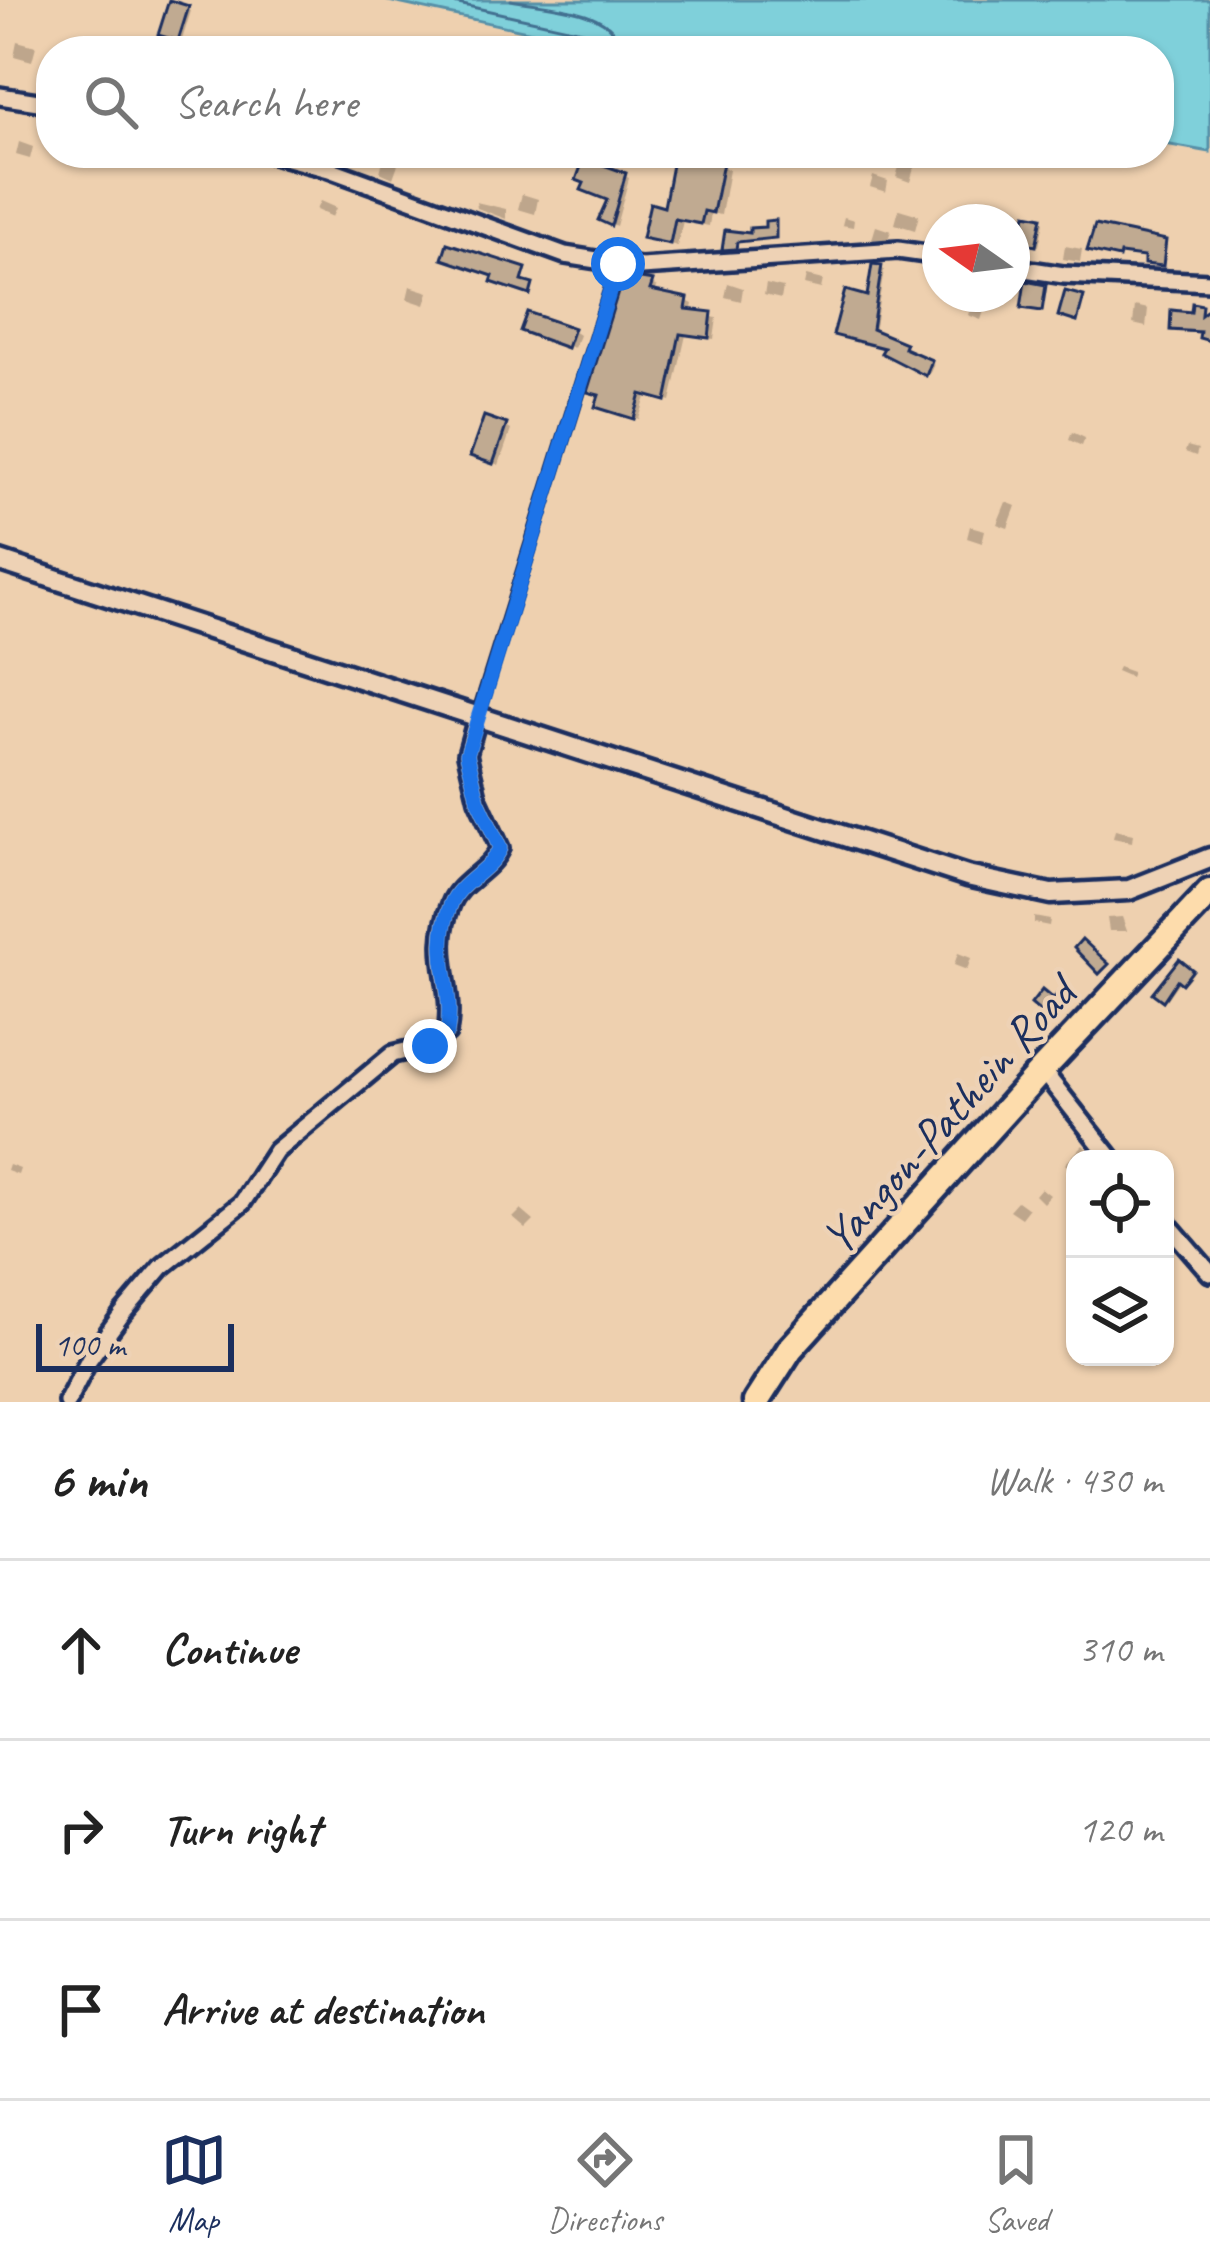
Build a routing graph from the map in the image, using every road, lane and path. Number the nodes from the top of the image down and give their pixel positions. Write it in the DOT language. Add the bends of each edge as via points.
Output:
graph roads {
  1 [pos="0,96"];
  2 [pos="36,102"];
  3 [pos="325,168"];
  4 [pos="922,253"];
  5 [pos="618,264"];
  6 [pos="1030,270"];
  7 [pos="1210,282"];
  8 [pos="0,561"];
  9 [pos="478,715"];
  10 [pos="1210,858"];
  11 [pos="1210,892"];
  12 [pos="1042,1070"];
  13 [pos="1105,1150"];
  14 [pos="1174,1231"];
  15 [pos="1210,1273"];
  16 [pos="68,1402"];
  17 [pos="756,1402"];
  1 -- 2 [label="street"];
  3 -- 5 [label="street" via="565,255"];
  4 -- 5 [label="street"];
  5 -- 9 [label="lane"];
  6 -- 7 [label="street"];
  8 -- 9 [label="street"];
  9 -- 10 [label="street" via="967,876 1051,893 1129,890"];
  9 -- 16 [label="street" via="467,754 500,848 452,898 447,915 440,964 452,1008 447,1033 393,1054 275,1151 242,1203 162,1268 122,1314"];
  11 -- 12 [label="highway, Yangon-Pathein Road"];
  12 -- 13 [label="street"];
  12 -- 17 [label="highway, Yangon-Pathein Road" via="790,1349"];
  14 -- 15 [label="street"];
}
